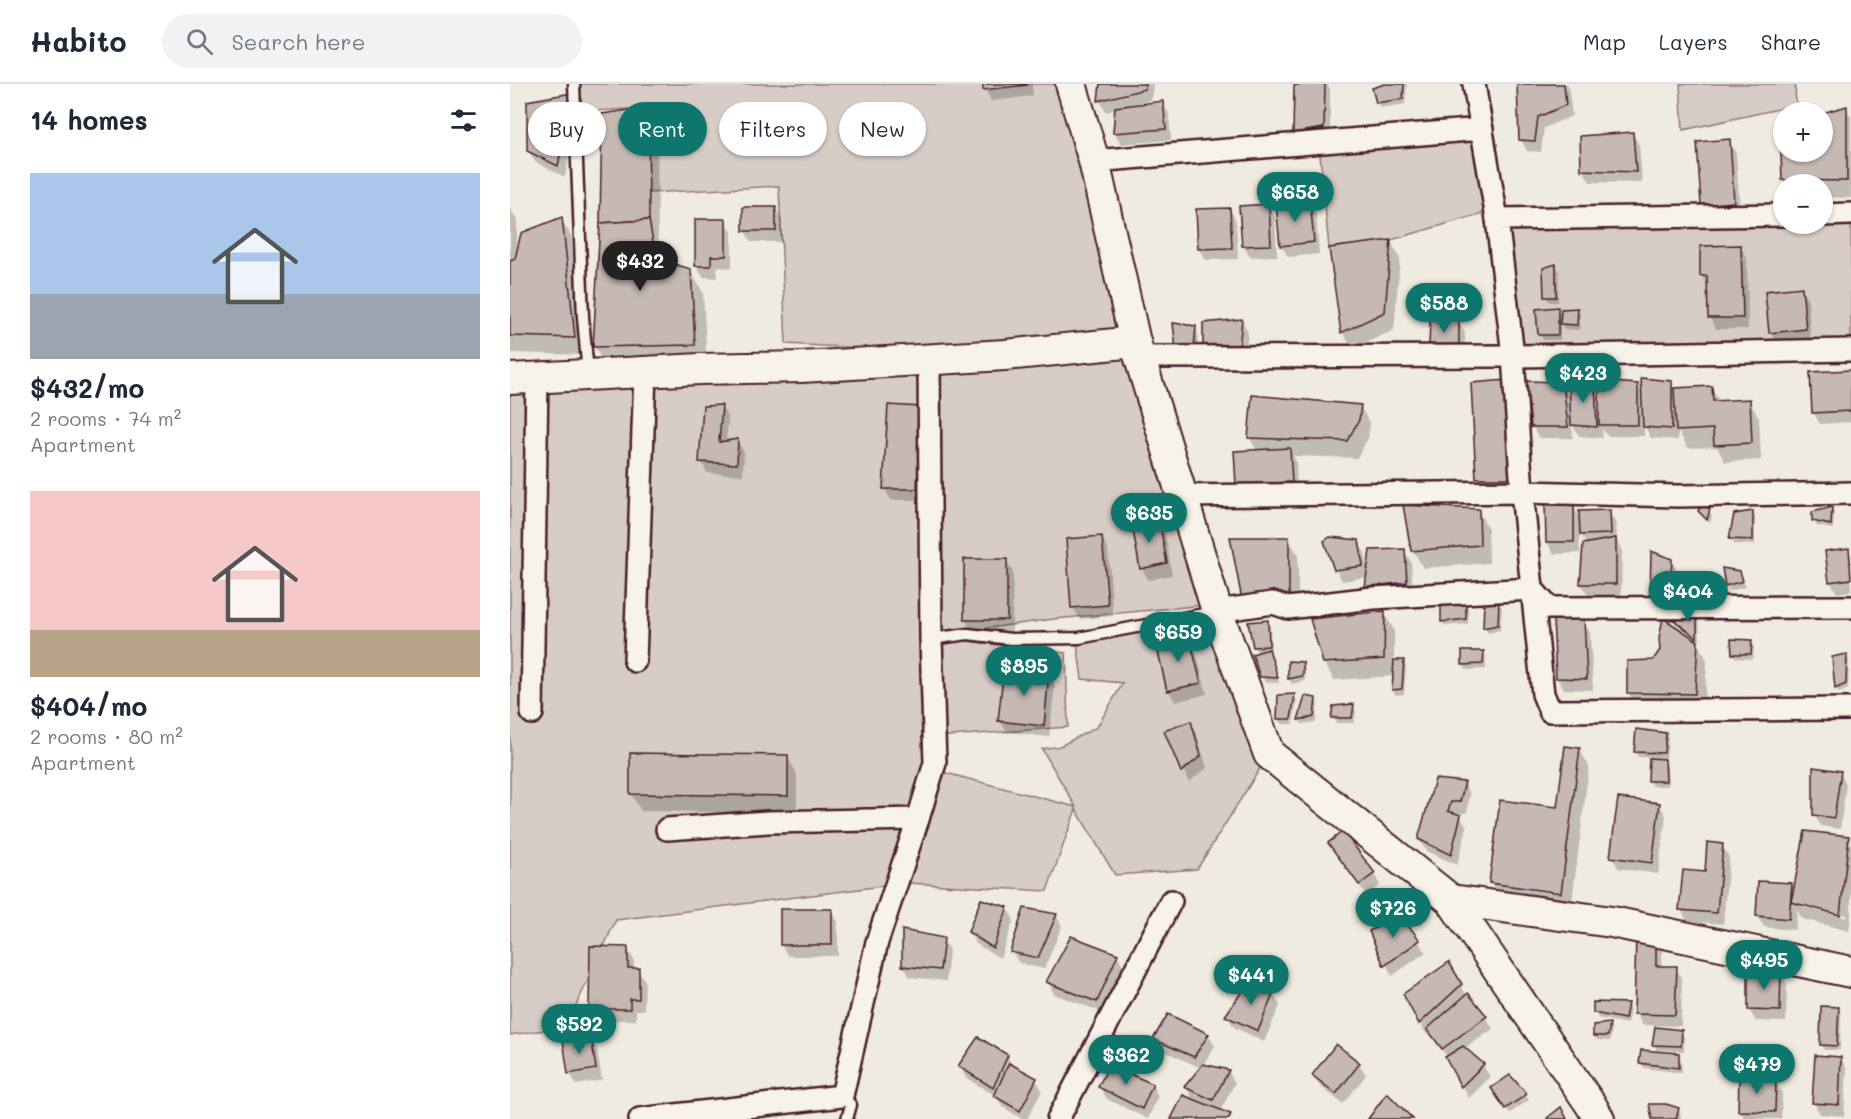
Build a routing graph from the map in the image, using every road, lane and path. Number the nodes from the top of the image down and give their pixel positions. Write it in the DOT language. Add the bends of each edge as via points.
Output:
graph roads {
  1 [pos="574,84"];
  2 [pos="1071,84"];
  3 [pos="1474,84"];
  4 [pos="1482,129"];
  5 [pos="1094,161"];
  6 [pos="1851,214"];
  7 [pos="1773,215"];
  8 [pos="1833,215"];
  9 [pos="1497,219"];
  10 [pos="1138,350"];
  11 [pos="1851,350"];
  12 [pos="1513,356"];
  13 [pos="928,360"];
  14 [pos="645,372"];
  15 [pos="588,375"];
  16 [pos="524,378"];
  17 [pos="1522,492"];
  18 [pos="1851,493"];
  19 [pos="1183,496"];
  20 [pos="1532,589"];
  21 [pos="1851,607"];
  22 [pos="1217,611"];
  23 [pos="931,639"];
  24 [pos="635,661"];
  25 [pos="1851,709"];
  26 [pos="532,713"];
  27 [pos="918,819"];
  28 [pos="667,829"];
  29 [pos="1451,900"];
  30 [pos="1171,901"];
  31 [pos="1851,972"];
  32 [pos="842,1096"];
  33 [pos="1064,1117"];
  34 [pos="640,1119"];
  35 [pos="847,1119"];
  36 [pos="1599,1119"];
  1 -- 15 [label="lane"];
  2 -- 5 [label="street"];
  3 -- 4 [label="street"];
  4 -- 5 [label="street"];
  4 -- 9 [label="street"];
  5 -- 10 [label="street"];
  6 -- 8 [label="street"];
  7 -- 9 [label="street"];
  9 -- 12 [label="street"];
  10 -- 12 [label="street"];
  10 -- 13 [label="street"];
  10 -- 19 [label="street"];
  11 -- 12 [label="street"];
  12 -- 17 [label="street"];
  13 -- 14 [label="street"];
  13 -- 23 [label="street"];
  14 -- 15 [label="street"];
  14 -- 24 [label="street"];
  15 -- 16 [label="street"];
  16 -- 26 [label="street"];
  17 -- 18 [label="street" via="1678,496"];
  17 -- 19 [label="street"];
  17 -- 20 [label="street"];
  19 -- 22 [label="street"];
  20 -- 21 [label="street" via="1549,608"];
  20 -- 22 [label="street" via="1373,598 1288,608 1273,603"];
  20 -- 25 [label="street" via="1543,694 1550,711"];
  22 -- 23 [label="lane" via="1079,638 1011,639 968,634"];
  22 -- 29 [label="street" via="1269,754"];
  23 -- 27 [label="street" via="935,763"];
  27 -- 28 [label="street"];
  27 -- 32 [label="street" via="877,942"];
  29 -- 31 [label="street" via="1612,922"];
  29 -- 36 [label="street"];
  30 -- 33 [label="street"];
  32 -- 34 [label="street"];
  32 -- 35 [label="lane" via="851,1105"];
}
